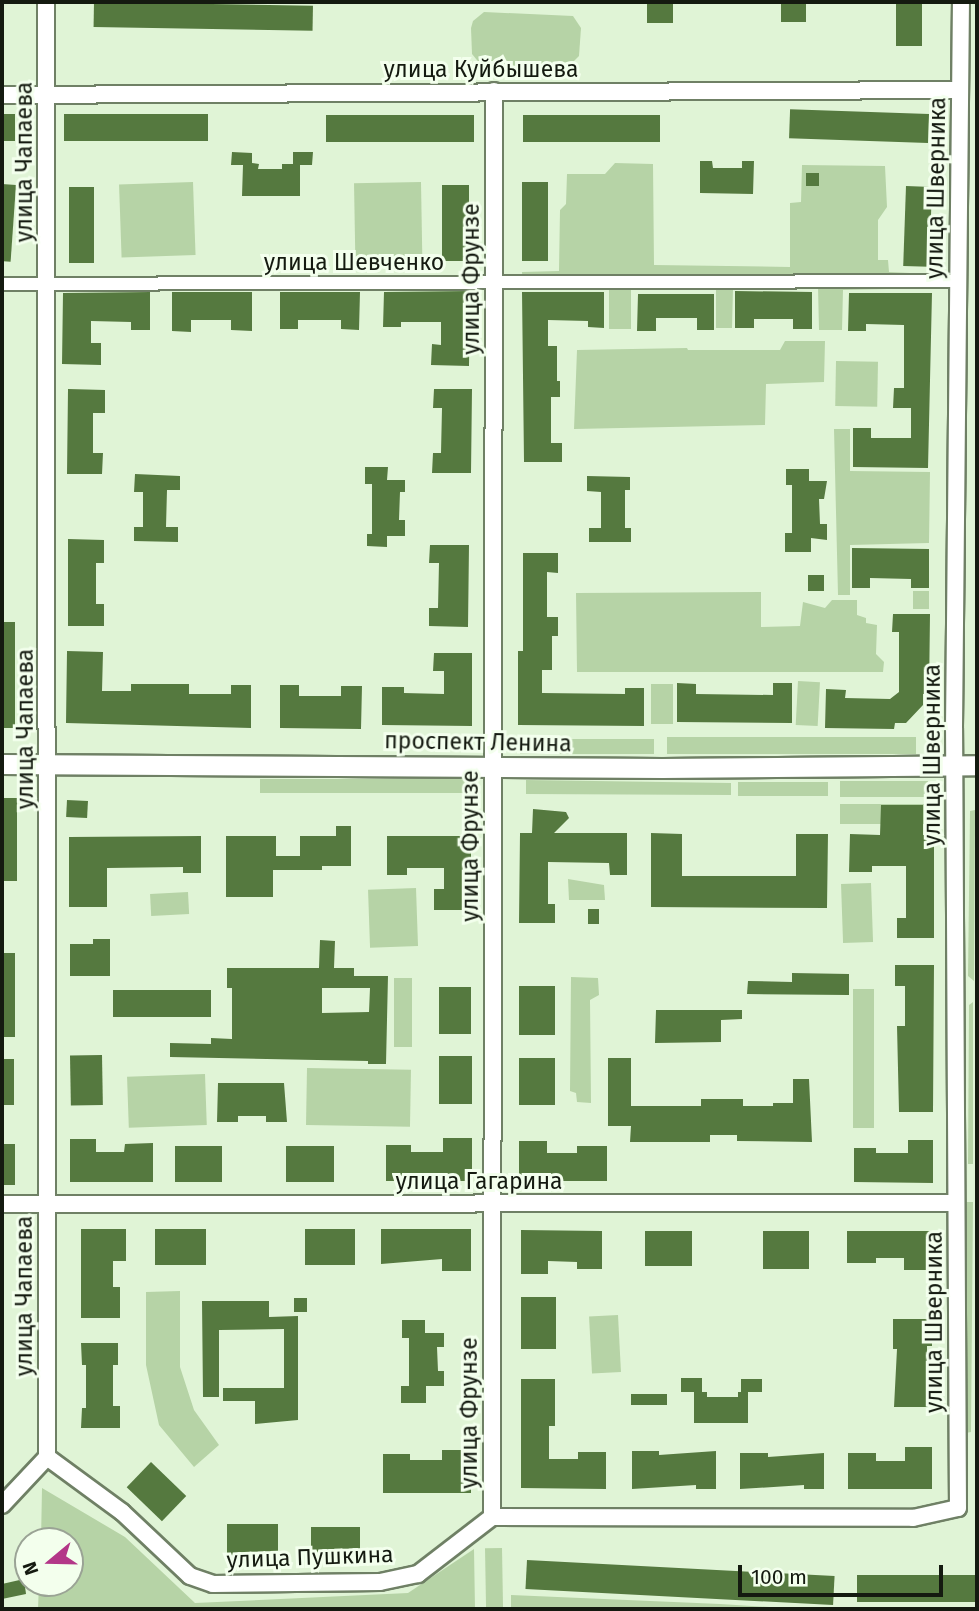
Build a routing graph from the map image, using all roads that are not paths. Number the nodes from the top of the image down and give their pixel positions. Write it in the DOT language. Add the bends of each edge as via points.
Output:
graph roads {
  1 [pos="46,2"];
  2 [pos="961,2"];
  3 [pos="960,90"];
  4 [pos="494,91"];
  5 [pos="2,95"];
  6 [pos="47,95"];
  7 [pos="958,281"];
  8 [pos="494,282"];
  9 [pos="2,284"];
  10 [pos="47,284"];
  11 [pos="2,764"];
  12 [pos="48,764"];
  13 [pos="954,765"];
  14 [pos="977,765"];
  15 [pos="493,767"];
  16 [pos="956,1203"];
  17 [pos="492,1204"];
  18 [pos="2,1205"];
  19 [pos="47,1205"];
  20 [pos="47,1457"];
  21 [pos="2,1505"];
  22 [pos="492,1517"];
  1 -- 6 [label="street, улица Чапаева"];
  2 -- 3 [label="street, улица Шверника"];
  3 -- 4 [label="street, улица Куйбышева"];
  3 -- 7 [label="street, улица Шверника"];
  4 -- 6 [label="street, улица Куйбышева"];
  4 -- 8 [label="street, улица Фрунзе"];
  5 -- 6 [label="street, улица Куйбышева"];
  6 -- 10 [label="street, улица Чапаева"];
  7 -- 8 [label="street, улица Шевченко"];
  7 -- 13 [label="street, улица Шверника"];
  8 -- 10 [label="street, улица Шевченко"];
  8 -- 15 [label="street, улица Фрунзе"];
  9 -- 10 [label="street, улица Шевченко"];
  10 -- 12 [label="street, улица Чапаева"];
  11 -- 12 [label="street, проспект Ленина"];
  12 -- 15 [label="street, проспект Ленина"];
  12 -- 19 [label="street, улица Чапаева"];
  13 -- 14 [label="street, проспект Ленина"];
  13 -- 15 [label="street, проспект Ленина"];
  13 -- 16 [label="street, улица Шверника"];
  15 -- 17 [label="street, улица Фрунзе"];
  16 -- 17 [label="street, улица Гагарина"];
  16 -- 22 [label="street, улица Шверника" via="958,1508 913,1518"];
  17 -- 19 [label="street, улица Гагарина"];
  17 -- 22 [label="street, улица Фрунзе"];
  18 -- 19 [label="street, улица Гагарина"];
  19 -- 20 [label="street, улица Чапаева"];
  20 -- 21 [label="street"];
  20 -- 22 [label="street, улица Пушкина" via="121,1512 190,1576 213,1584 380,1582 418,1574"];
}
